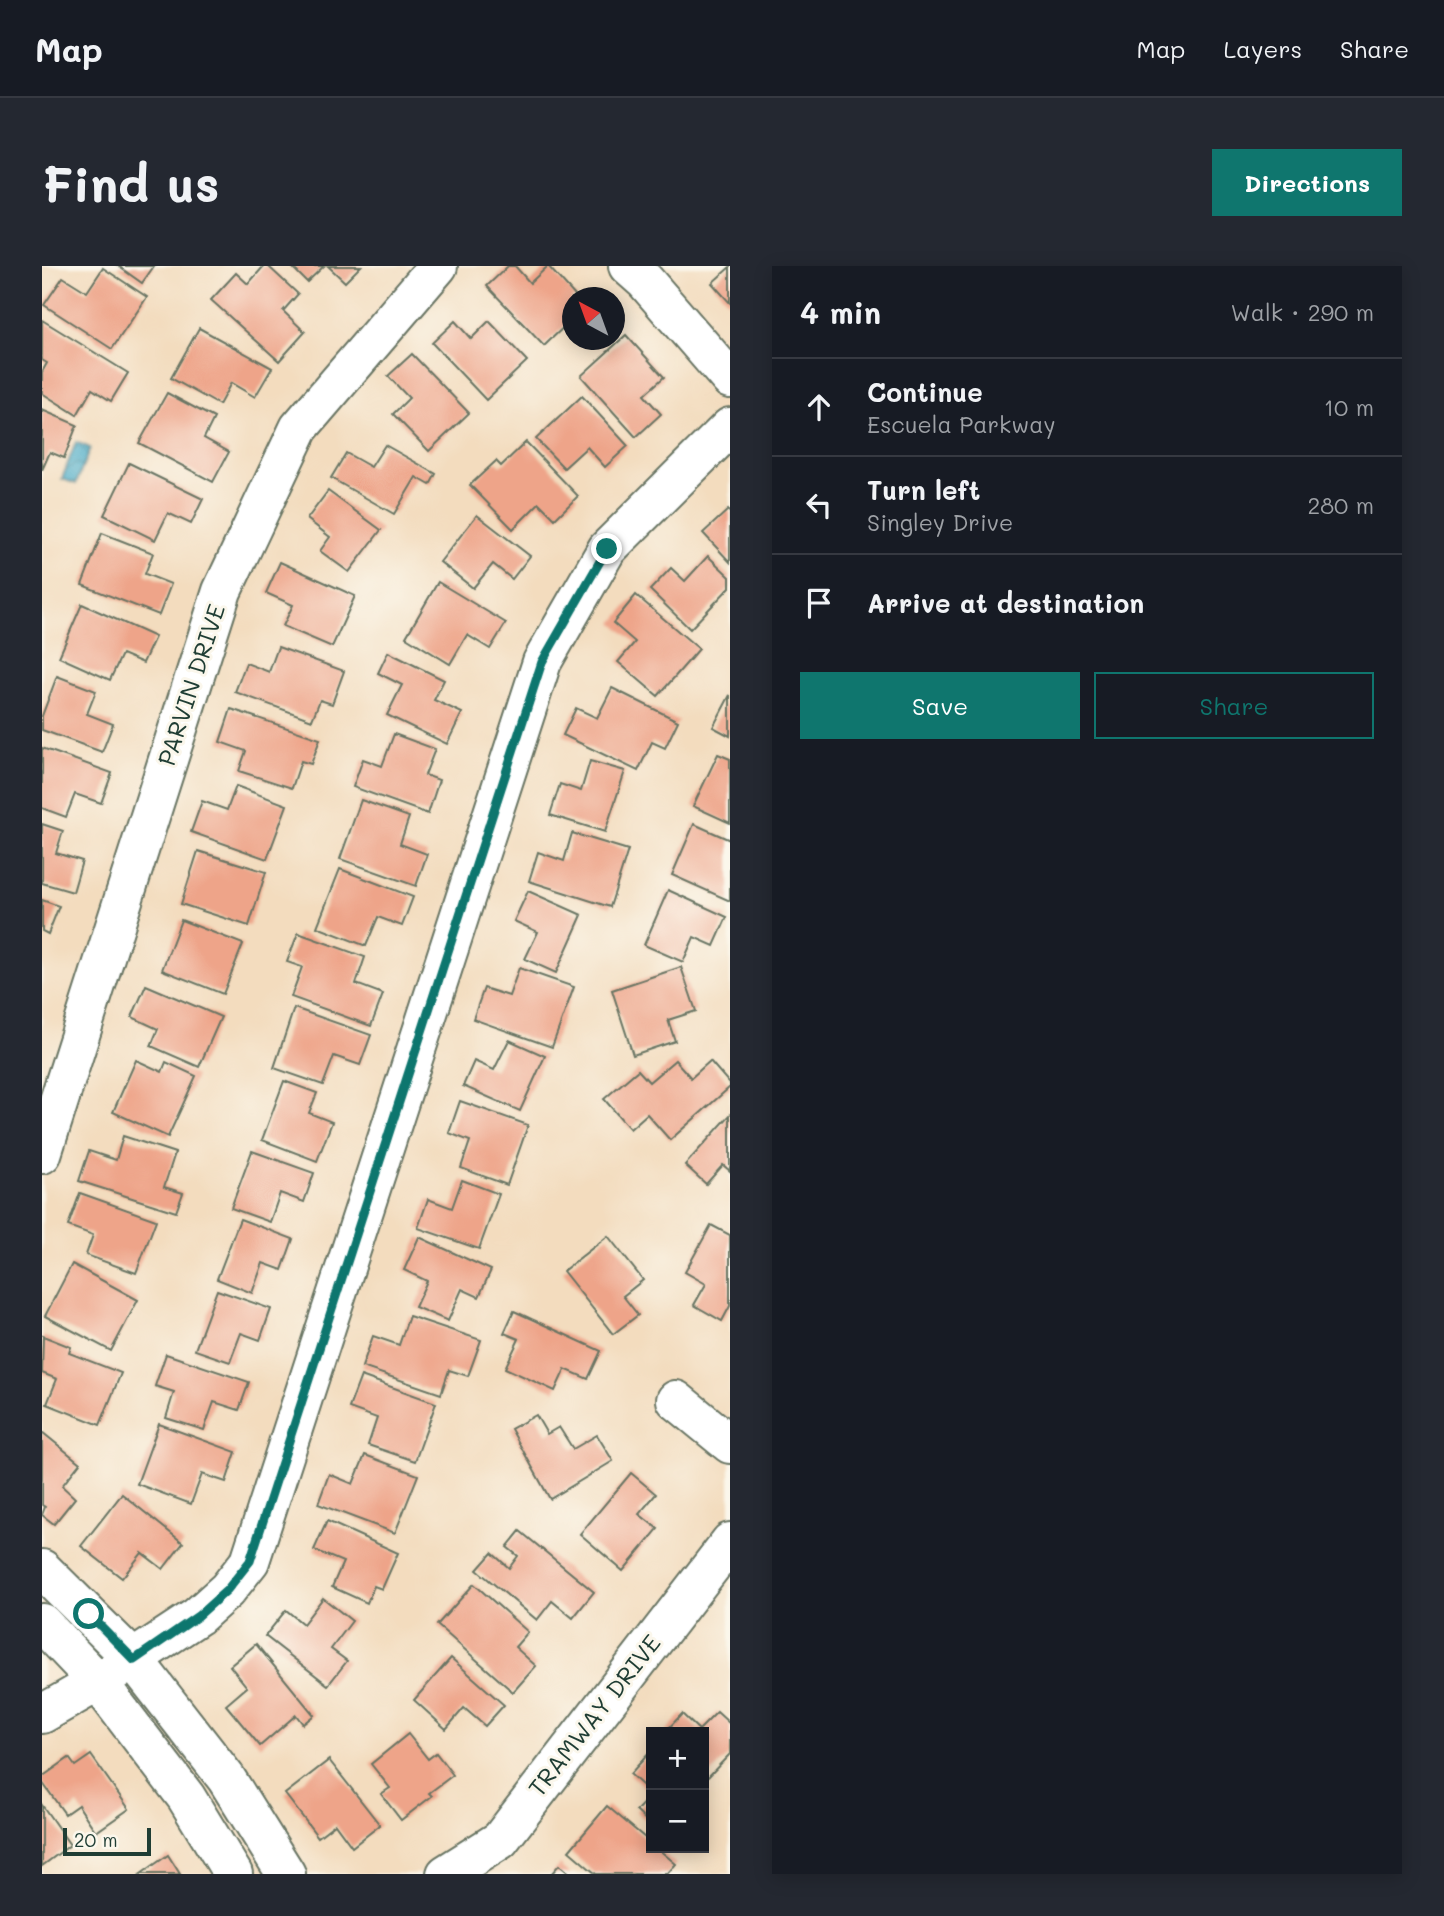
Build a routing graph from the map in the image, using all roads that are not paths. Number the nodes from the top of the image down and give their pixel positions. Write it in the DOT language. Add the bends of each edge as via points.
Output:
graph roads {
  1 [pos="438,266"];
  2 [pos="644,271"];
  3 [pos="730,379"];
  4 [pos="730,427"];
  5 [pos="42,1154"];
  6 [pos="676,1401"];
  7 [pos="730,1444"];
  8 [pos="730,1542"];
  9 [pos="42,1569"];
  10 [pos="42,1623"];
  11 [pos="134,1660"];
  12 [pos="98,1682"];
  13 [pos="42,1714"];
  14 [pos="233,1874"];
  15 [pos="286,1874"];
  16 [pos="446,1874"];
  1 -- 5 [label="street, PARVIN DRIVE" via="299,428 222,591"];
  2 -- 3 [label="street"];
  4 -- 11 [label="street" via="607,549 542,662 250,1561 198,1616"];
  6 -- 7 [label="street"];
  8 -- 16 [label="street, TRAMWAY DRIVE" via="500,1840"];
  9 -- 11 [label="street"];
  10 -- 12 [label="street"];
  11 -- 12 [label="street"];
  11 -- 15 [label="street" via="226,1778"];
  12 -- 13 [label="street"];
  12 -- 14 [label="street" via="187,1797"];
}
